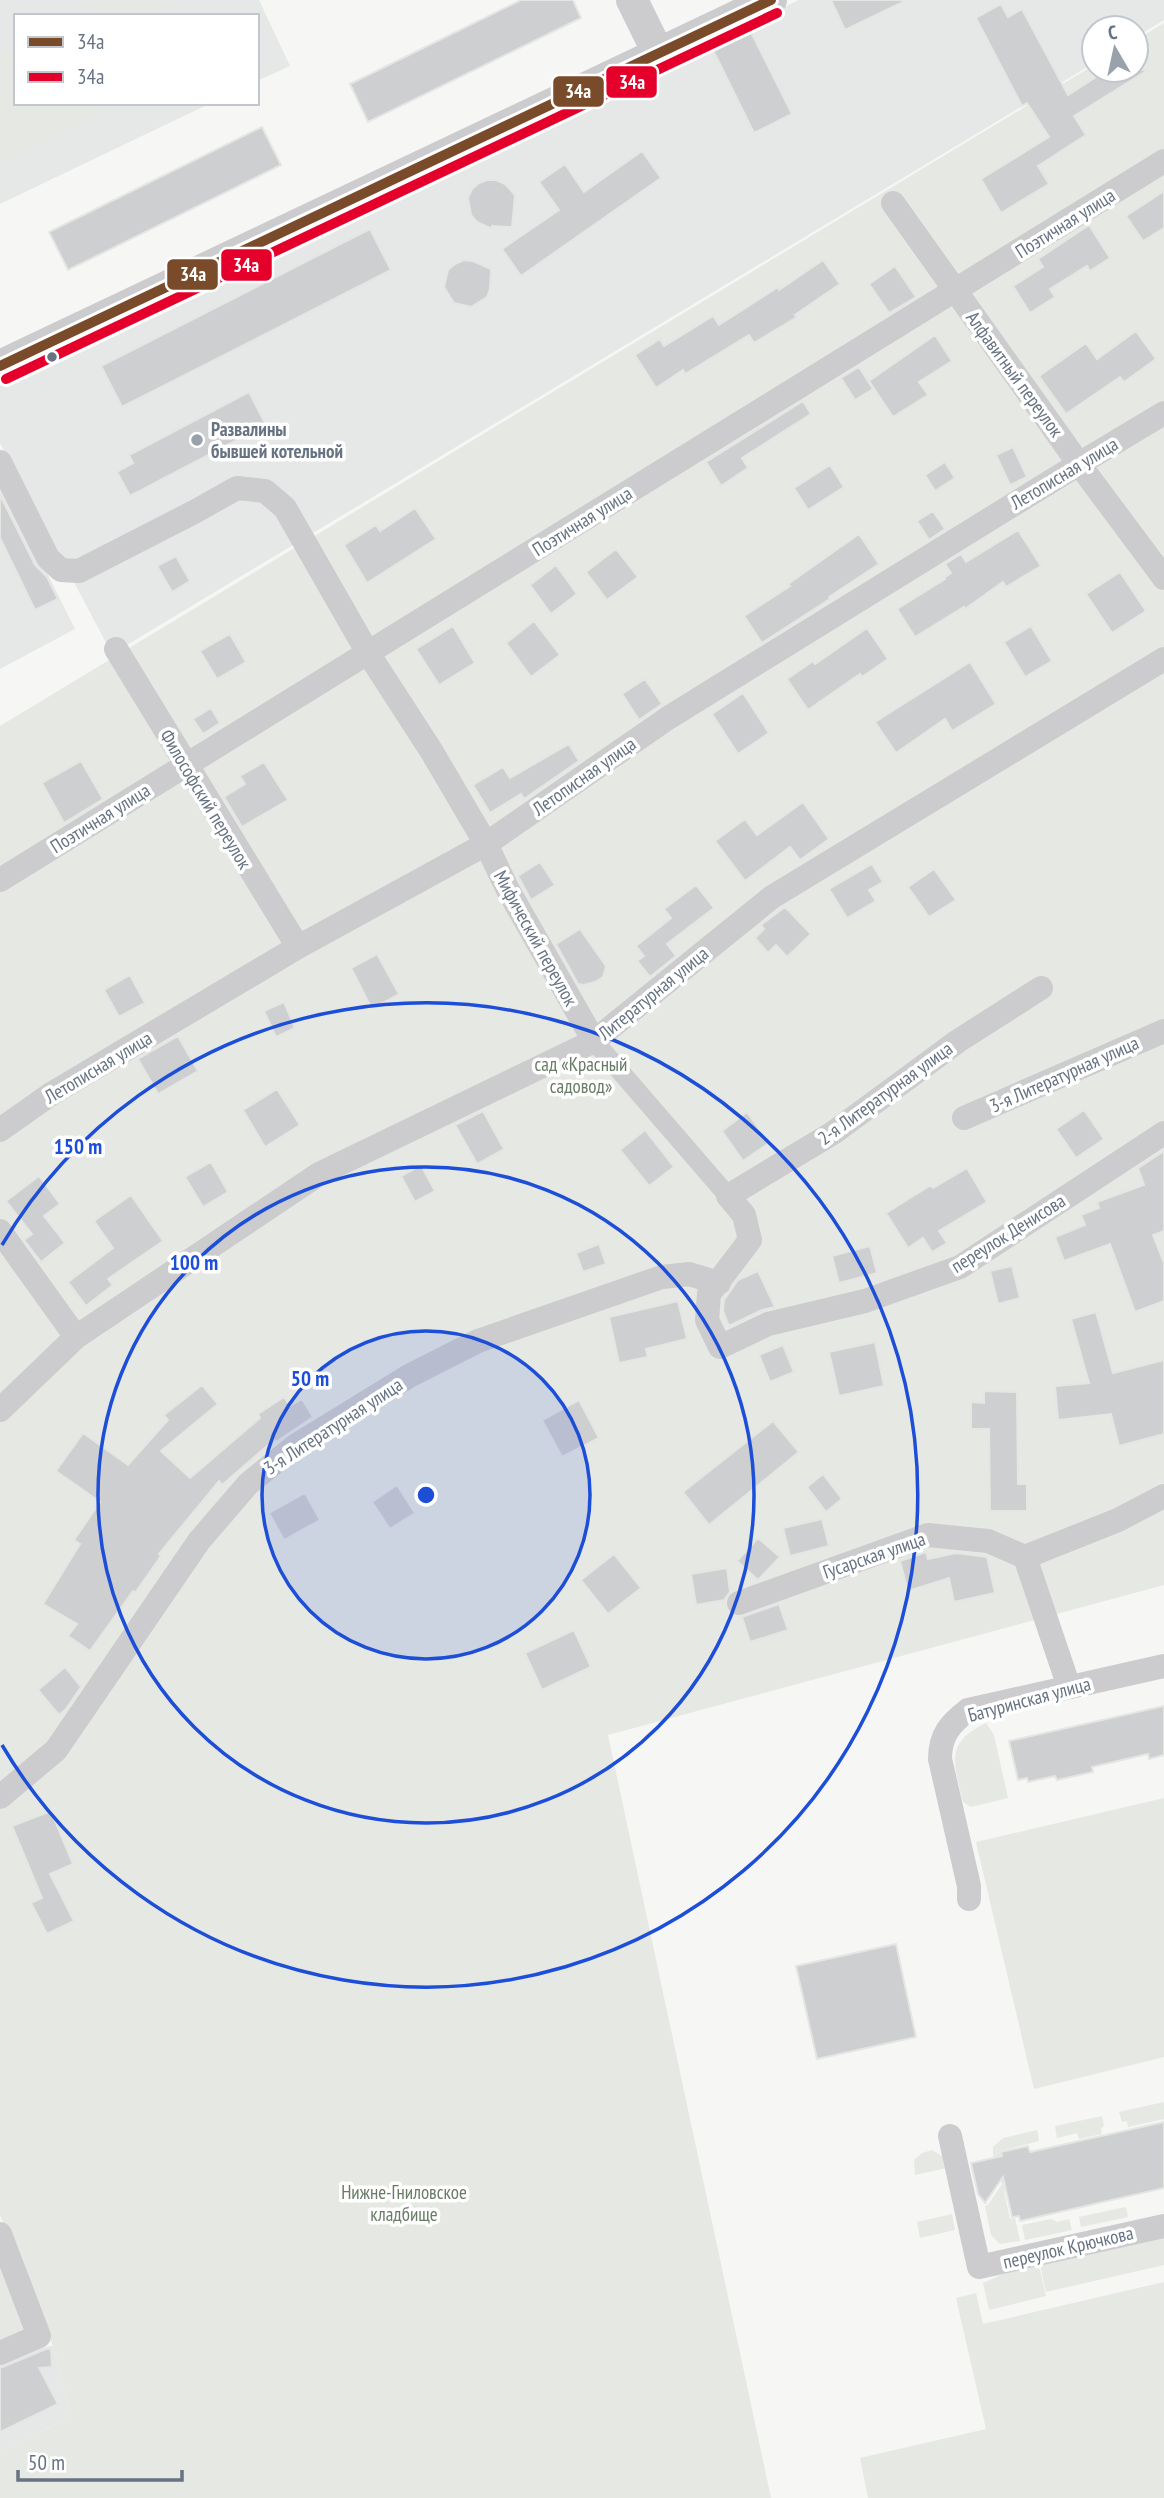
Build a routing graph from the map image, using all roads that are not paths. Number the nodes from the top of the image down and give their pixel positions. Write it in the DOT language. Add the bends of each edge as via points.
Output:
graph roads {
  1 [pos="632,0"];
  2 [pos="771,0"];
  3 [pos="659,55"];
  4 [pos="1164,160"];
  5 [pos="893,203"];
  6 [pos="955,291"];
  7 [pos="0,366"];
  8 [pos="1164,414"];
  9 [pos="0,462"];
  10 [pos="1079,464"];
  11 [pos="1164,578"];
  12 [pos="116,649"];
  13 [pos="368,653"];
  14 [pos="1164,659"];
  15 [pos="185,765"];
  16 [pos="486,844"];
  17 [pos="0,880"];
  18 [pos="298,947"];
  19 [pos="1041,988"];
  20 [pos="1164,1031"];
  21 [pos="594,1041"];
  22 [pos="964,1118"];
  23 [pos="0,1130"];
  24 [pos="1164,1133"];
  25 [pos="728,1196"];
  26 [pos="0,1231"];
  27 [pos="719,1283"];
  28 [pos="76,1337"];
  29 [pos="720,1347"];
  30 [pos="0,1410"];
  31 [pos="1164,1496"];
  32 [pos="1025,1557"];
  33 [pos="739,1603"];
  34 [pos="1164,1665"];
  35 [pos="1069,1687"];
  36 [pos="0,1797"];
  37 [pos="969,1899"];
  38 [pos="950,2136"];
  39 [pos="1164,2226"];
  40 [pos="0,2234"];
  41 [pos="0,2353"];
  1 -- 3 [label="street"];
  2 -- 3 [label="street"];
  3 -- 7 [label="street"];
  4 -- 6 [label="street, Поэтичная улица"];
  5 -- 6 [label="street, Алфавитный переулок"];
  6 -- 10 [label="street, Алфавитный переулок"];
  6 -- 13 [label="street, Поэтичная улица"];
  8 -- 10 [label="street, Летописная улица"];
  9 -- 13 [label="street, Мифический переулок" via="48,558 61,570 79,570 237,488 265,491 285,509"];
  10 -- 11 [label="street, Алфавитный переулок"];
  10 -- 16 [label="street, Летописная улица" via="668,718"];
  12 -- 15 [label="street, Философский переулок"];
  13 -- 15 [label="street, Поэтичная улица"];
  13 -- 16 [label="street, Мифический переулок"];
  14 -- 21 [label="street, Литературная улица" via="772,897"];
  15 -- 17 [label="street, Поэтичная улица"];
  15 -- 18 [label="street, Философский переулок"];
  16 -- 18 [label="street, Летописная улица"];
  16 -- 21 [label="street, Мифический переулок"];
  18 -- 23 [label="street, Летописная улица" via="51,1094"];
  19 -- 25 [label="street, 2-я Литературная улица" via="958,1041 834,1133"];
  20 -- 22 [label="street, 3-я Литературная улица"];
  21 -- 25 [label="street, Мифический переулок"];
  21 -- 28 [label="street, Литературная улица" via="319,1174"];
  24 -- 29 [label="street, переулок Денисова" via="960,1267 865,1300 768,1324"];
  25 -- 27 [label="street, Мифический переулок" via="744,1215 750,1240"];
  26 -- 28 [label="street"];
  27 -- 29 [label="street, Мифический переулок" via="709,1294 707,1320"];
  27 -- 36 [label="street, 3-я Литературная улица" via="688,1274 662,1277 478,1341 409,1376 295,1446 248,1483 199,1541 56,1750"];
  28 -- 30 [label="street, Литературная улица"];
  31 -- 32 [label="street"];
  32 -- 33 [label="street, Гусарская улица" via="988,1541 928,1535"];
  32 -- 35 [label="street"];
  34 -- 35 [label="street, Батуринская улица"];
  35 -- 37 [label="street, Батуринская улица" via="968,1710 945,1731 940,1759"];
  38 -- 39 [label="street, переулок Крючкова" via="979,2267"];
  40 -- 41 [label="street" via="39,2336"];
}
